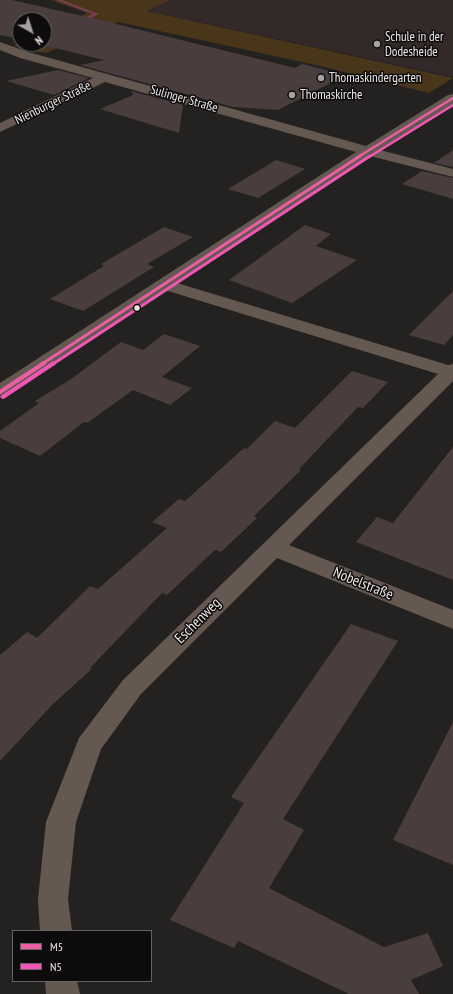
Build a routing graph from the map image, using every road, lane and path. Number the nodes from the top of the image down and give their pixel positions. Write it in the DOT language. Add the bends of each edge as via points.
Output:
graph roads {
  1 [pos="0,46"];
  2 [pos="105,77"];
  3 [pos="453,98"];
  4 [pos="0,128"];
  5 [pos="368,151"];
  6 [pos="453,173"];
  7 [pos="163,284"];
  8 [pos="452,372"];
  9 [pos="0,392"];
  10 [pos="272,547"];
  11 [pos="453,620"];
  12 [pos="56,930"];
  13 [pos="61,982"];
  14 [pos="63,994"];
  1 -- 2 [label="street, Sulinger Straße"];
  2 -- 4 [label="street, Nienburger Straße"];
  2 -- 5 [label="street, Sulinger Straße"];
  3 -- 5 [label="street"];
  5 -- 6 [label="street, Sulinger Straße"];
  5 -- 7 [label="street"];
  7 -- 8 [label="street"];
  7 -- 9 [label="street"];
  8 -- 10 [label="street, Eschenweg"];
  10 -- 11 [label="street, Nobelstraße"];
  10 -- 12 [label="street, Eschenweg" via="132,687 89,745 61,822 53,899"];
  13 -- 14 [label="street"];
}
